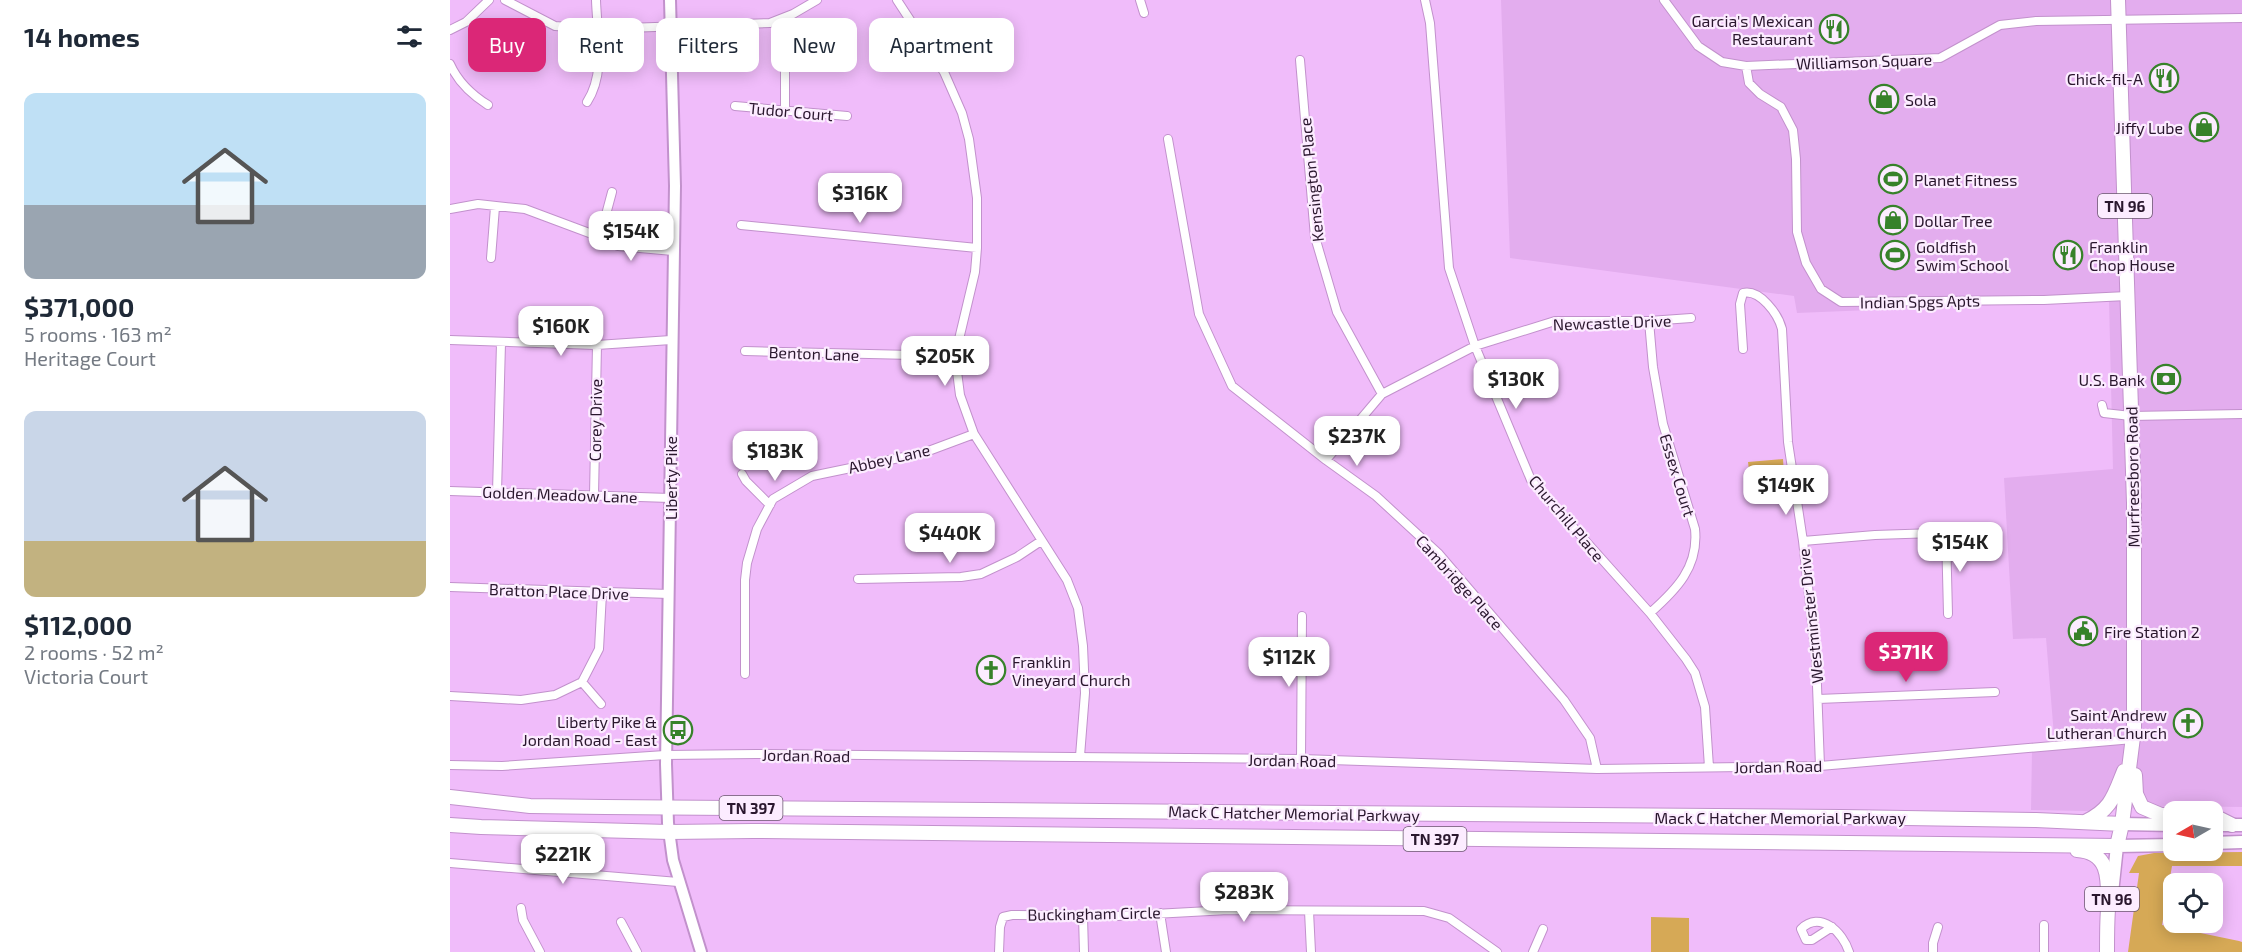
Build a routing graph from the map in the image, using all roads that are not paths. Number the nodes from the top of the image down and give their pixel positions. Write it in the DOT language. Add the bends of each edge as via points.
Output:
graph roads {
  1 [pos="489,0"];
  2 [pos="505,0"];
  3 [pos="596,0"];
  4 [pos="670,0"];
  5 [pos="817,0"];
  6 [pos="897,0"];
  7 [pos="1140,0"];
  8 [pos="1425,0"];
  9 [pos="1664,0"];
  10 [pos="2118,0"];
  11 [pos="1144,13"];
  12 [pos="597,18"];
  13 [pos="671,18"];
  14 [pos="784,18"];
  15 [pos="2242,18"];
  16 [pos="2119,21"];
  17 [pos="558,26"];
  18 [pos="450,30"];
  19 [pos="1300,60"];
  20 [pos="450,64"];
  21 [pos="1746,66"];
  22 [pos="598,72"];
  23 [pos="673,72"];
  24 [pos="784,72"];
  25 [pos="587,102"];
  26 [pos="488,105"];
  27 [pos="735,106"];
  28 [pos="785,110"];
  29 [pos="847,116"];
  30 [pos="1168,139"];
  31 [pos="612,192"];
  32 [pos="495,207"];
  33 [pos="450,209"];
  34 [pos="741,225"];
  35 [pos="674,236"];
  36 [pos="600,237"];
  37 [pos="977,248"];
  38 [pos="673,251"];
  39 [pos="491,258"];
  40 [pos="2127,296"];
  41 [pos="1691,318"];
  42 [pos="1649,321"];
  43 [pos="671,339"];
  44 [pos="450,340"];
  45 [pos="501,343"];
  46 [pos="597,345"];
  47 [pos="1475,346"];
  48 [pos="1743,349"];
  49 [pos="745,351"];
  50 [pos="955,356"];
  51 [pos="1382,394"];
  52 [pos="2102,405"];
  53 [pos="2242,414"];
  54 [pos="2131,416"];
  55 [pos="974,434"];
  56 [pos="1326,460"];
  57 [pos="742,474"];
  58 [pos="450,491"];
  59 [pos="497,492"];
  60 [pos="594,495"];
  61 [pos="670,498"];
  62 [pos="770,505"];
  63 [pos="1996,531"];
  64 [pos="1946,533"];
  65 [pos="1041,541"];
  66 [pos="1803,541"];
  67 [pos="858,579"];
  68 [pos="450,587"];
  69 [pos="602,593"];
  70 [pos="669,594"];
  71 [pos="1650,613"];
  72 [pos="1948,614"];
  73 [pos="1302,616"];
  74 [pos="745,674"];
  75 [pos="582,682"];
  76 [pos="1995,692"];
  77 [pos="450,696"];
  78 [pos="1818,699"];
  79 [pos="601,704"];
  80 [pos="2133,745"];
  81 [pos="665,756"];
  82 [pos="1080,756"];
  83 [pos="1301,759"];
  84 [pos="450,765"];
  85 [pos="1820,766"];
  86 [pos="1709,767"];
  87 [pos="1597,769"];
  88 [pos="450,797"];
  89 [pos="667,807"];
  90 [pos="2163,815"];
  91 [pos="2084,822"];
  92 [pos="2122,824"];
  93 [pos="450,825"];
  94 [pos="2163,825"];
  95 [pos="669,832"];
  96 [pos="2242,842"];
  97 [pos="2223,843"];
  98 [pos="2163,844"];
  99 [pos="1989,845"];
  100 [pos="2117,846"];
  101 [pos="450,862"];
  102 [pos="678,882"];
  103 [pos="521,908"];
  104 [pos="1310,911"];
  105 [pos="1160,913"];
  106 [pos="1083,916"];
  107 [pos="621,922"];
  108 [pos="2044,925"];
  109 [pos="1832,927"];
  110 [pos="1938,927"];
  111 [pos="1543,929"];
  112 [pos="540,952"];
  113 [pos="637,952"];
  114 [pos="701,952"];
  115 [pos="999,952"];
  116 [pos="1084,952"];
  117 [pos="1166,952"];
  118 [pos="1311,952"];
  119 [pos="1497,952"];
  120 [pos="1533,952"];
  121 [pos="1849,952"];
  122 [pos="1933,952"];
  123 [pos="2044,952"];
  124 [pos="2107,952"];
  1 -- 18 [label="street" via="466,22"];
  2 -- 17 [label="street"];
  3 -- 12 [label="street"];
  4 -- 13 [label="street, Liberty Pike"];
  5 -- 14 [label="street"];
  6 -- 37 [label="street" via="940,64 962,113 975,179"];
  7 -- 11 [label="street"];
  8 -- 47 [label="street, Churchill Place" via="1449,268"];
  9 -- 21 [label="street, Williamson Square" via="1698,46 1722,62"];
  10 -- 16 [label="highway, Murfreesboro Road / TN 96"];
  15 -- 16 [label="street, Williamson Square"];
  16 -- 21 [label="street, Williamson Square" via="2036,21 2000,26 1940,58"];
  16 -- 40 [label="highway, Murfreesboro Road / TN 96"];
  19 -- 51 [label="street, Kensington Place" via="1315,237 1337,312"];
  20 -- 26 [label="street" via="475,97"];
  21 -- 40 [label="street, Indian Spgs Apts" via="1749,83 1780,107 1793,130 1797,231 1806,263 1821,289 1841,302"];
  22 -- 25 [label="street" via="594,92"];
  23 -- 35 [label="street, Liberty Pike"];
  24 -- 28 [label="street"];
  27 -- 28 [label="street, Tudor Court"];
  28 -- 29 [label="street, Tudor Court"];
  30 -- 56 [label="street, Cambridge Place" via="1199,314 1232,386"];
  31 -- 36 [label="street"];
  32 -- 33 [label="street" via="478,204"];
  32 -- 36 [label="street" via="525,209"];
  32 -- 39 [label="street"];
  34 -- 37 [label="street"];
  35 -- 36 [label="street"];
  35 -- 38 [label="street, Liberty Pike"];
  36 -- 38 [label="street" via="624,248"];
  37 -- 50 [label="street"];
  38 -- 43 [label="street, Liberty Pike"];
  40 -- 54 [label="highway, Murfreesboro Road / TN 96"];
  41 -- 42 [label="street, Newcastle Drive"];
  42 -- 47 [label="street, Newcastle Drive" via="1555,321"];
  42 -- 71 [label="street, Essex Court" via="1663,424 1695,529 1692,561 1684,578"];
  43 -- 46 [label="street"];
  43 -- 61 [label="street, Liberty Pike"];
  44 -- 45 [label="street"];
  45 -- 46 [label="street"];
  45 -- 59 [label="street"];
  46 -- 60 [label="street, Corey Drive"];
  47 -- 51 [label="street, Newcastle Drive"];
  47 -- 71 [label="street, Churchill Place" via="1531,480"];
  48 -- 66 [label="street, Westminster Drive" via="1740,304 1743,293 1748,292 1772,310 1782,329 1788,442"];
  49 -- 50 [label="street, Benton Lane"];
  50 -- 55 [label="street" via="960,395"];
  51 -- 56 [label="street, Newcastle Drive"];
  52 -- 54 [label="street" via="2104,413"];
  53 -- 54 [label="street"];
  54 -- 80 [label="highway, Murfreesboro Road / TN 96"];
  55 -- 62 [label="street, Abbey Lane" via="923,453 812,476 772,499"];
  55 -- 65 [label="street"];
  56 -- 87 [label="street, Cambridge Place" via="1376,496 1439,554 1564,700 1590,738"];
  57 -- 62 [label="street"];
  58 -- 59 [label="street, Golden Meadow Lane"];
  59 -- 60 [label="street, Golden Meadow Lane"];
  60 -- 61 [label="street, Golden Meadow Lane"];
  61 -- 70 [label="street, Liberty Pike"];
  62 -- 74 [label="street, Abbey Lane" via="747,563"];
  63 -- 64 [label="street"];
  64 -- 66 [label="street"];
  64 -- 72 [label="street"];
  65 -- 67 [label="street" via="981,574"];
  65 -- 82 [label="street" via="1067,580 1078,608 1085,693"];
  66 -- 78 [label="street, Westminster Drive"];
  68 -- 69 [label="street, Bratton Place Drive"];
  69 -- 70 [label="street, Bratton Place Drive"];
  69 -- 75 [label="street" via="599,649"];
  70 -- 81 [label="street, Liberty Pike"];
  71 -- 86 [label="street, Churchill Place" via="1695,674 1705,707"];
  73 -- 83 [label="street"];
  75 -- 77 [label="street" via="555,695 521,700"];
  75 -- 79 [label="street"];
  76 -- 78 [label="street"];
  78 -- 85 [label="street, Westminster Drive"];
  80 -- 85 [label="street, Jordan Road"];
  80 -- 90 [label="highway" via="2136,794 2142,807"];
  80 -- 91 [label="highway" via="2112,802 2101,814"];
  80 -- 92 [label="highway, Murfreesboro Road / TN 96"];
  81 -- 82 [label="street, Jordan Road"];
  81 -- 84 [label="street, Jordan Road" via="502,766"];
  81 -- 89 [label="street, Liberty Pike"];
  82 -- 83 [label="street, Jordan Road"];
  83 -- 87 [label="street, Jordan Road"];
  85 -- 86 [label="street, Jordan Road"];
  86 -- 87 [label="street, Jordan Road"];
  88 -- 89 [label="highway, Mack C Hatcher Memorial Parkway / TN 397" via="530,806"];
  89 -- 91 [label="highway, Mack C Hatcher Memorial Parkway / TN 397"];
  89 -- 95 [label="street, Liberty Pike"];
  91 -- 92 [label="highway, Mack C Hatcher Memorial Parkway / TN 397"];
  92 -- 94 [label="main road, Mack C Hatcher Memorial Parkway / TN 397"];
  92 -- 100 [label="highway, Murfreesboro Road / TN 96"];
  93 -- 95 [label="highway, Mack C Hatcher Memorial Parkway / TN 397"];
  95 -- 99 [label="highway, Mack C Hatcher Memorial Parkway / TN 397"];
  95 -- 102 [label="street, Liberty Pike"];
  96 -- 97 [label="main road"];
  98 -- 100 [label="main road, Mack C Hatcher Memorial Parkway / TN 397"];
  99 -- 100 [label="highway, Mack C Hatcher Memorial Parkway / TN 397"];
  99 -- 124 [label="highway" via="1999,850 2085,851 2098,858 2106,870 2108,884"];
  100 -- 124 [label="main road, Murfreesboro Road / TN 96"];
  101 -- 102 [label="street"];
  102 -- 114 [label="street, Liberty Pike"];
  103 -- 112 [label="street"];
  104 -- 105 [label="street, Buckingham Circle"];
  104 -- 118 [label="street"];
  104 -- 119 [label="street, Buckingham Circle" via="1424,911 1449,918"];
  105 -- 106 [label="street, Buckingham Circle"];
  105 -- 117 [label="street"];
  106 -- 115 [label="street, Buckingham Circle" via="1002,917"];
  106 -- 116 [label="street"];
  107 -- 113 [label="street"];
  108 -- 123 [label="street"];
  109 -- 121 [label="street" via="1841,934"];
  110 -- 122 [label="street"];
  111 -- 120 [label="street"];
}
